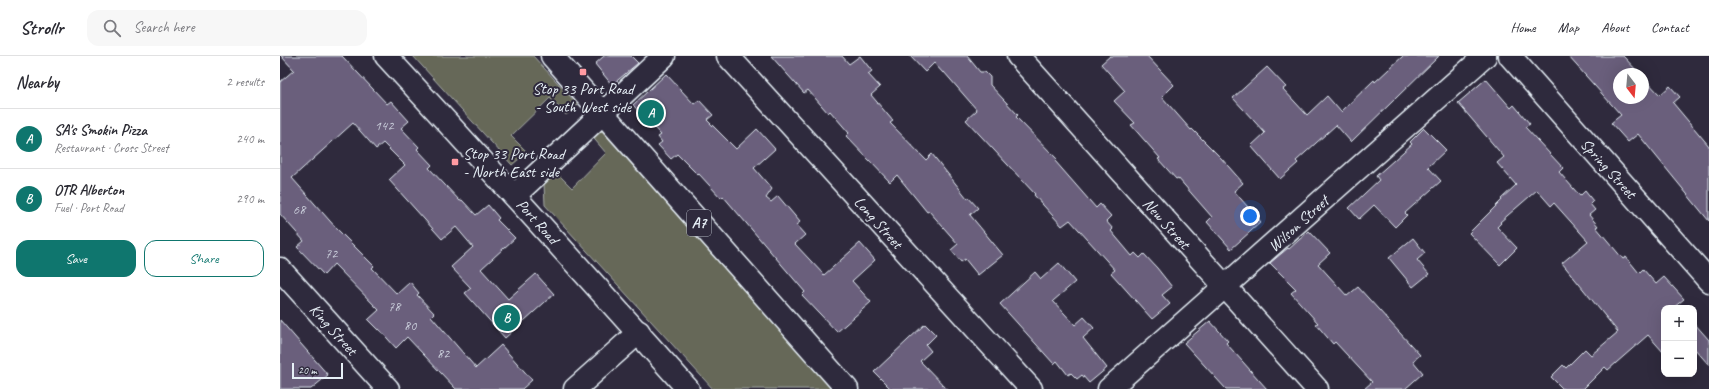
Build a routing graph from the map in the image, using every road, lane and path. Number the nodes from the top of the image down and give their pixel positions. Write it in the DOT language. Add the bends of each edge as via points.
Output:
graph roads {
  1 [pos="386,56"];
  2 [pos="552,56"];
  3 [pos="664,56"];
  4 [pos="728,56"];
  5 [pos="1018,56"];
  6 [pos="1485,56"];
  7 [pos="1510,56"];
  8 [pos="603,113"];
  9 [pos="515,195"];
  10 [pos="280,269"];
  11 [pos="1709,281"];
  12 [pos="1225,288"];
  13 [pos="639,332"];
  14 [pos="388,389"];
  15 [pos="575,389"];
  16 [pos="688,389"];
  17 [pos="847,389"];
  18 [pos="1031,389"];
  19 [pos="1109,389"];
  20 [pos="1317,389"];
  1 -- 9 [label="main road, Port Road"];
  2 -- 8 [label="main road, A7"];
  3 -- 8 [label="main road"];
  4 -- 18 [label="main road, Long Street"];
  5 -- 12 [label="main road, New Street"];
  6 -- 12 [label="main road, Wilson Street"];
  7 -- 11 [label="main road, Spring Street"];
  8 -- 9 [label="main road"];
  8 -- 17 [label="main road, A7"];
  9 -- 13 [label="main road, Port Road"];
  10 -- 14 [label="main road, King Street"];
  12 -- 19 [label="main road, Wilson Street"];
  12 -- 20 [label="main road, New Street"];
  13 -- 15 [label="main road"];
  13 -- 16 [label="main road, Port Road"];
}
